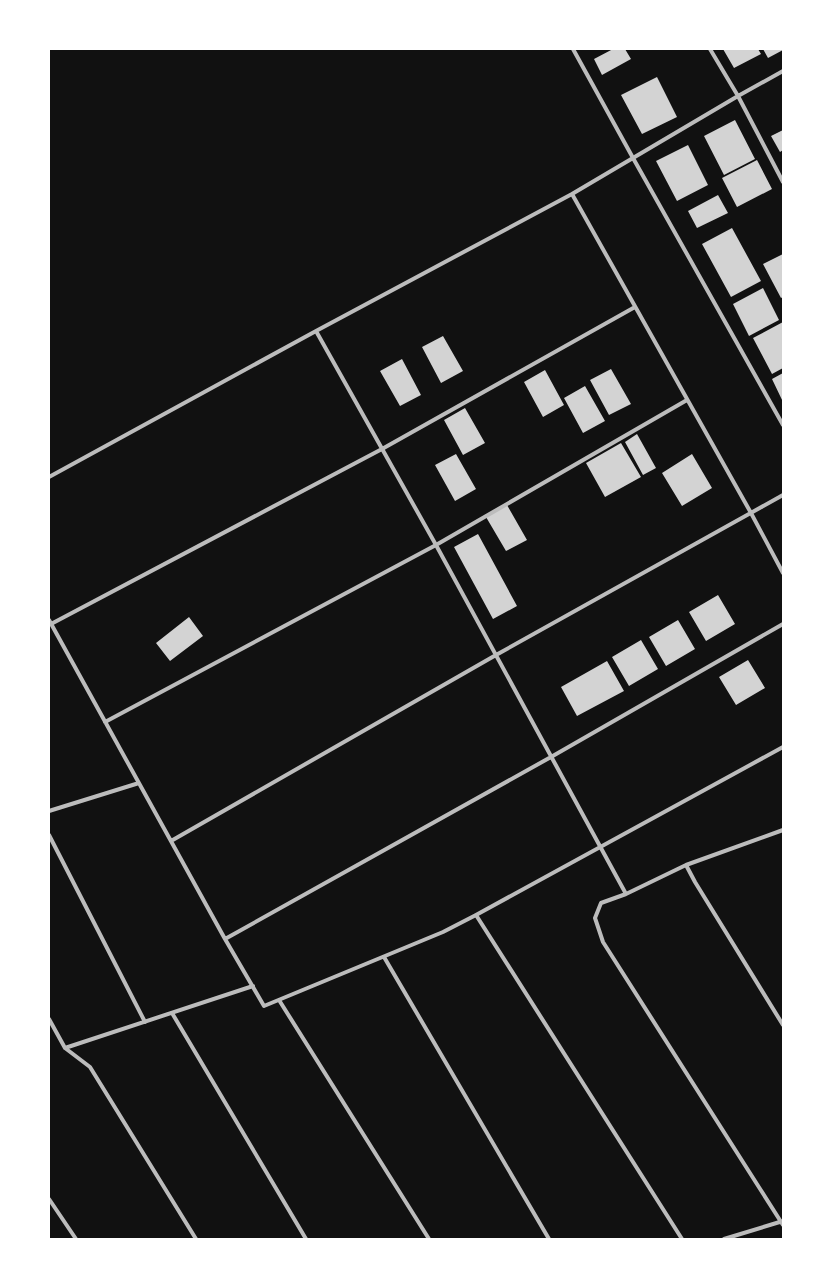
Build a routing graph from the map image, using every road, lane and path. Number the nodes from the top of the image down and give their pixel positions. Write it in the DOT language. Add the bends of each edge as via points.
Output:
graph roads {
  1 [pos="573,49"];
  2 [pos="710,49"];
  3 [pos="783,72"];
  4 [pos="738,96"];
  5 [pos="633,158"];
  6 [pos="783,182"];
  7 [pos="572,194"];
  8 [pos="635,307"];
  9 [pos="316,331"];
  10 [pos="687,400"];
  11 [pos="783,425"];
  12 [pos="382,449"];
  13 [pos="49,477"];
  14 [pos="783,495"];
  15 [pos="751,513"];
  16 [pos="436,545"];
  17 [pos="783,574"];
  18 [pos="50,622"];
  19 [pos="783,624"];
  20 [pos="496,655"];
  21 [pos="105,722"];
  22 [pos="783,747"];
  23 [pos="551,757"];
  24 [pos="139,783"];
  25 [pos="49,810"];
  26 [pos="783,830"];
  27 [pos="49,835"];
  28 [pos="171,841"];
  29 [pos="600,848"];
  30 [pos="686,865"];
  31 [pos="626,894"];
  32 [pos="476,915"];
  33 [pos="225,939"];
  34 [pos="384,957"];
  35 [pos="253,986"];
  36 [pos="279,1000"];
  37 [pos="172,1013"];
  38 [pos="49,1018"];
  39 [pos="145,1022"];
  40 [pos="783,1025"];
  41 [pos="65,1048"];
  42 [pos="49,1199"];
  43 [pos="782,1223"];
  44 [pos="76,1239"];
  45 [pos="196,1239"];
  46 [pos="306,1239"];
  47 [pos="429,1239"];
  48 [pos="549,1239"];
  49 [pos="682,1239"];
  50 [pos="724,1239"];
  1 -- 5 [label="street"];
  2 -- 4 [label="street"];
  3 -- 4 [label="street"];
  4 -- 5 [label="street"];
  4 -- 6 [label="street"];
  5 -- 7 [label="street"];
  5 -- 11 [label="street"];
  7 -- 8 [label="street"];
  7 -- 9 [label="street"];
  8 -- 10 [label="street"];
  8 -- 12 [label="street"];
  9 -- 12 [label="street"];
  9 -- 13 [label="street"];
  10 -- 15 [label="street"];
  10 -- 16 [label="street"];
  12 -- 16 [label="street"];
  12 -- 18 [label="street"];
  14 -- 15 [label="street"];
  15 -- 17 [label="street"];
  15 -- 20 [label="street"];
  16 -- 20 [label="street"];
  16 -- 21 [label="street"];
  18 -- 21 [label="street"];
  19 -- 23 [label="street"];
  20 -- 23 [label="street"];
  20 -- 28 [label="street"];
  21 -- 24 [label="street"];
  22 -- 29 [label="street"];
  23 -- 29 [label="street"];
  23 -- 33 [label="street"];
  24 -- 25 [label="street"];
  24 -- 28 [label="street"];
  26 -- 30 [label="street"];
  27 -- 39 [label="street"];
  28 -- 33 [label="street"];
  29 -- 31 [label="street"];
  29 -- 32 [label="street"];
  30 -- 31 [label="street"];
  30 -- 40 [label="street"];
  31 -- 43 [label="street" via="601,903 596,918 604,942"];
  32 -- 34 [label="street"];
  32 -- 49 [label="street"];
  33 -- 35 [label="street"];
  34 -- 36 [label="street"];
  34 -- 48 [label="street"];
  35 -- 36 [label="street" via="264,1006"];
  35 -- 37 [label="street"];
  36 -- 47 [label="street"];
  37 -- 39 [label="street"];
  37 -- 46 [label="street"];
  38 -- 41 [label="street"];
  39 -- 41 [label="street"];
  41 -- 45 [label="street" via="90,1068"];
  42 -- 44 [label="street"];
  43 -- 50 [label="street"];
}
